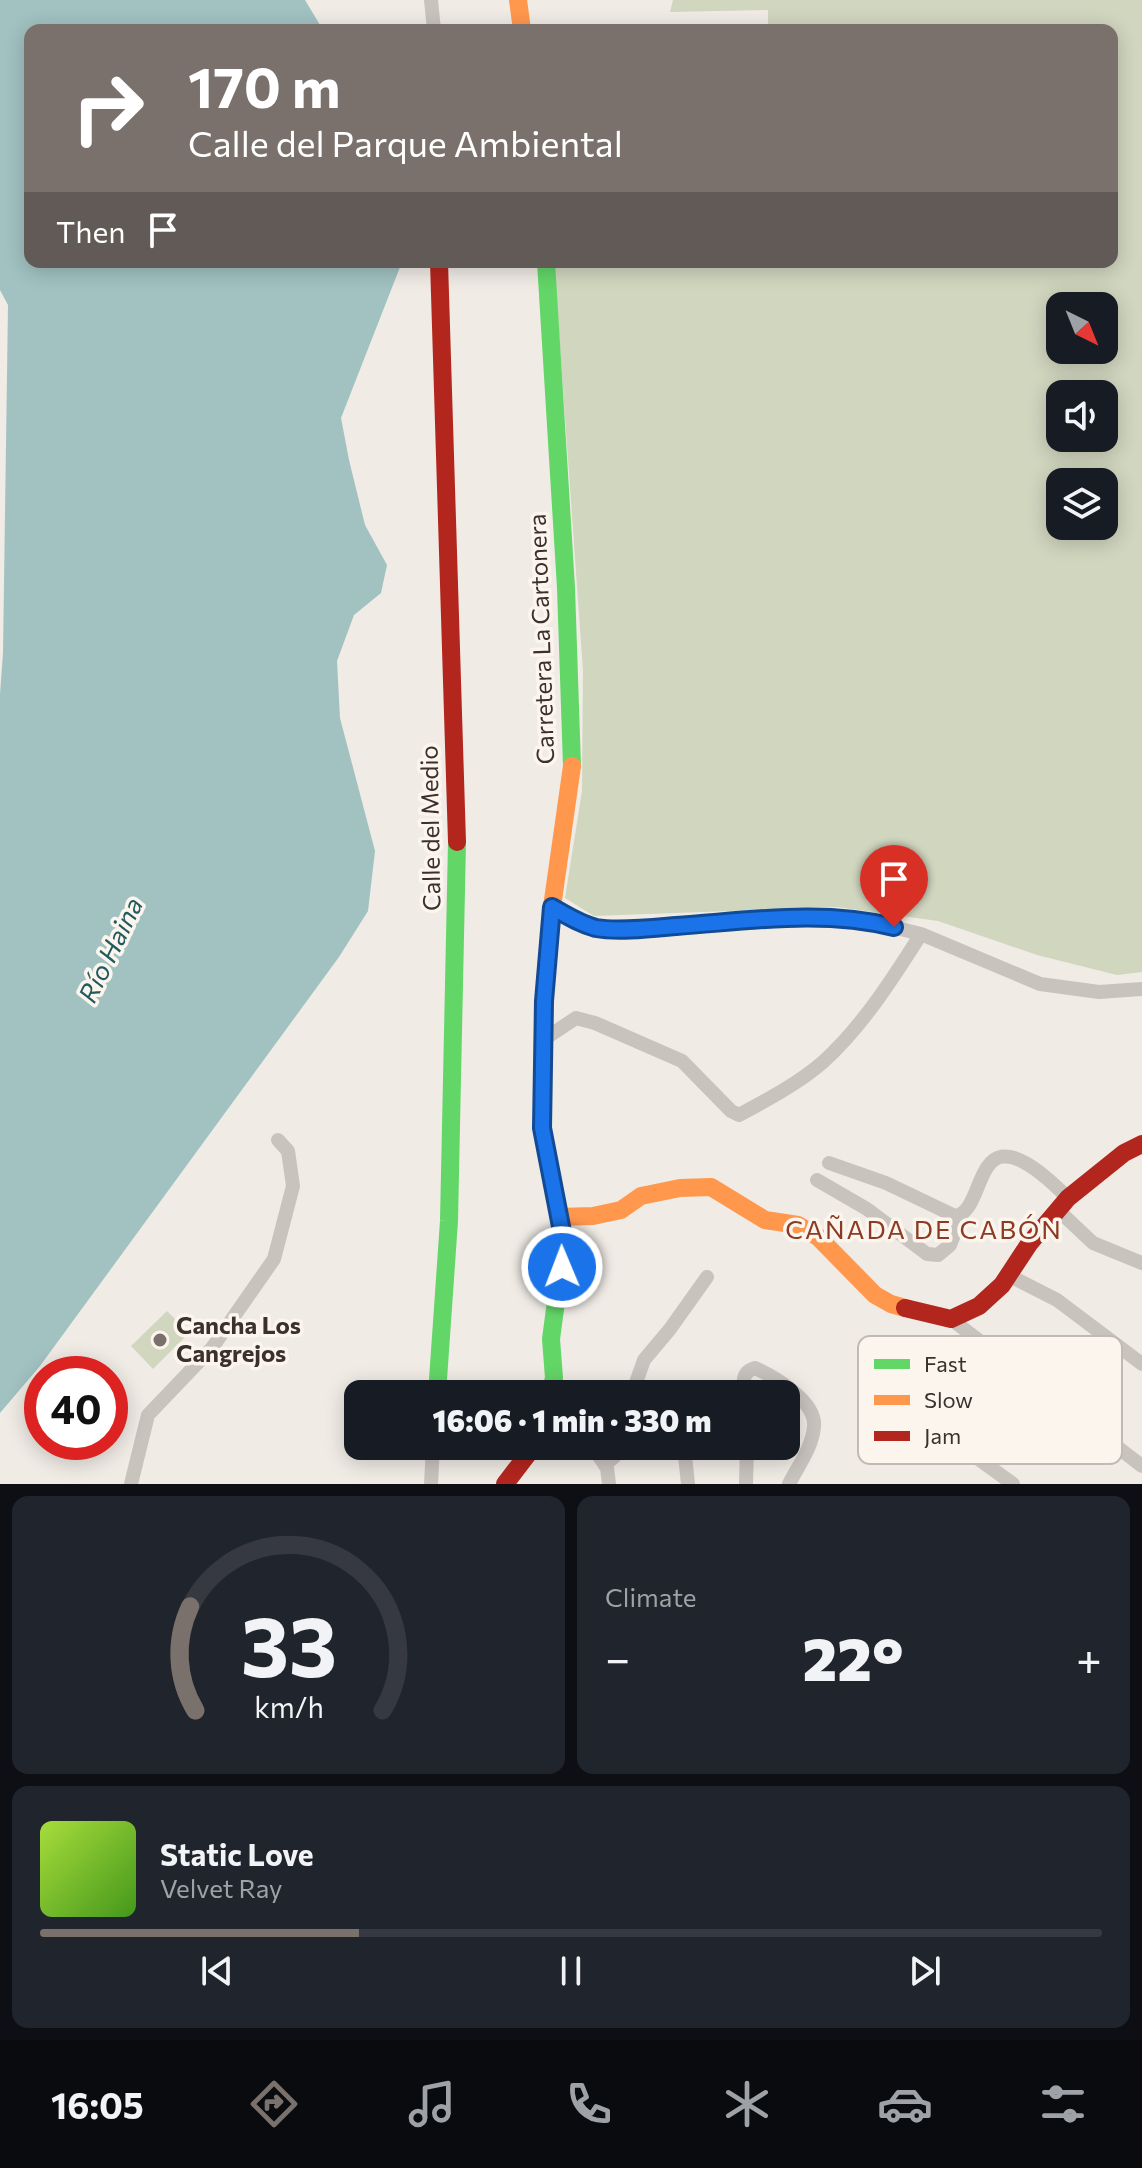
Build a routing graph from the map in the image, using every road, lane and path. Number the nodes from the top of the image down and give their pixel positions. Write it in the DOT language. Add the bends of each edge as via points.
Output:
graph roads {
  1 [pos="431,0"];
  2 [pos="518,0"];
  3 [pos="433,24"];
  4 [pos="521,24"];
  5 [pos="439,268"];
  6 [pos="546,268"];
  7 [pos="552,907"];
  8 [pos="921,934"];
  9 [pos="1142,989"];
  10 [pos="543,1040"];
  11 [pos="278,1140"];
  12 [pos="1142,1144"];
  13 [pos="829,1163"];
  14 [pos="817,1180"];
  15 [pos="1063,1204"];
  16 [pos="962,1215"];
  17 [pos="559,1217"];
  18 [pos="1142,1263"];
  19 [pos="1008,1275"];
  20 [pos="707,1277"];
  21 [pos="951,1319"];
  22 [pos="973,1336"];
  23 [pos="1105,1336"];
  24 [pos="1122,1349"];
  25 [pos="1142,1364"];
  26 [pos="438,1380"];
  27 [pos="554,1380"];
  28 [pos="636,1380"];
  29 [pos="743,1380"];
  30 [pos="776,1380"];
  31 [pos="800,1399"];
  32 [pos="1122,1451"];
  33 [pos="432,1460"];
  34 [pos="523,1460"];
  35 [pos="602,1460"];
  36 [pos="611,1460"];
  37 [pos="685,1460"];
  38 [pos="747,1460"];
  39 [pos="986,1464"];
  40 [pos="605,1465"];
  41 [pos="1142,1466"];
  42 [pos="131,1484"];
  43 [pos="431,1484"];
  44 [pos="505,1484"];
  45 [pos="609,1484"];
  46 [pos="688,1484"];
  47 [pos="746,1484"];
  48 [pos="789,1484"];
  49 [pos="1013,1484"];
  1 -- 3 [label="street"];
  2 -- 4 [label="street"];
  5 -- 26 [label="street, Calle del Medio" via="457,819 449,1221"];
  6 -- 7 [label="street, Carretera La Cartonera" via="572,767"];
  7 -- 8 [label="street" via="597,928 815,916"];
  7 -- 10 [label="street, Carretera La Cartonera"];
  8 -- 9 [label="street" via="1040,984 1099,992"];
  8 -- 10 [label="street" via="820,1065 739,1115 684,1062 595,1023 576,1018"];
  10 -- 17 [label="street, Carretera La Cartonera" via="542,1128"];
  11 -- 42 [label="street" via="288,1151 293,1186 274,1259 212,1348 148,1415"];
  12 -- 15 [label="street"];
  13 -- 16 [label="street"];
  14 -- 16 [label="street" via="927,1254 938,1255 950,1245"];
  15 -- 16 [label="street" via="1044,1174 1019,1160 1000,1157 989,1162"];
  15 -- 18 [label="street" via="1093,1243"];
  15 -- 19 [label="street"];
  17 -- 21 [label="street" via="593,1216 621,1210 641,1196 711,1187 765,1220 798,1225 818,1237 863,1284 891,1304"];
  17 -- 27 [label="street, Carretera La Cartonera" via="564,1242 551,1339"];
  19 -- 21 [label="street" via="979,1306"];
  19 -- 23 [label="street" via="1057,1300"];
  20 -- 28 [label="street" via="641,1365"];
  21 -- 22 [label="street"];
  24 -- 25 [label="street"];
  29 -- 30 [label="street" via="755,1368"];
  31 -- 48 [label="street" via="815,1423 811,1443"];
  32 -- 41 [label="street"];
  33 -- 43 [label="street"];
  34 -- 44 [label="street"];
  35 -- 40 [label="street"];
  36 -- 40 [label="street"];
  37 -- 46 [label="street"];
  38 -- 47 [label="street"];
  39 -- 49 [label="street"];
  40 -- 45 [label="street"];
}
